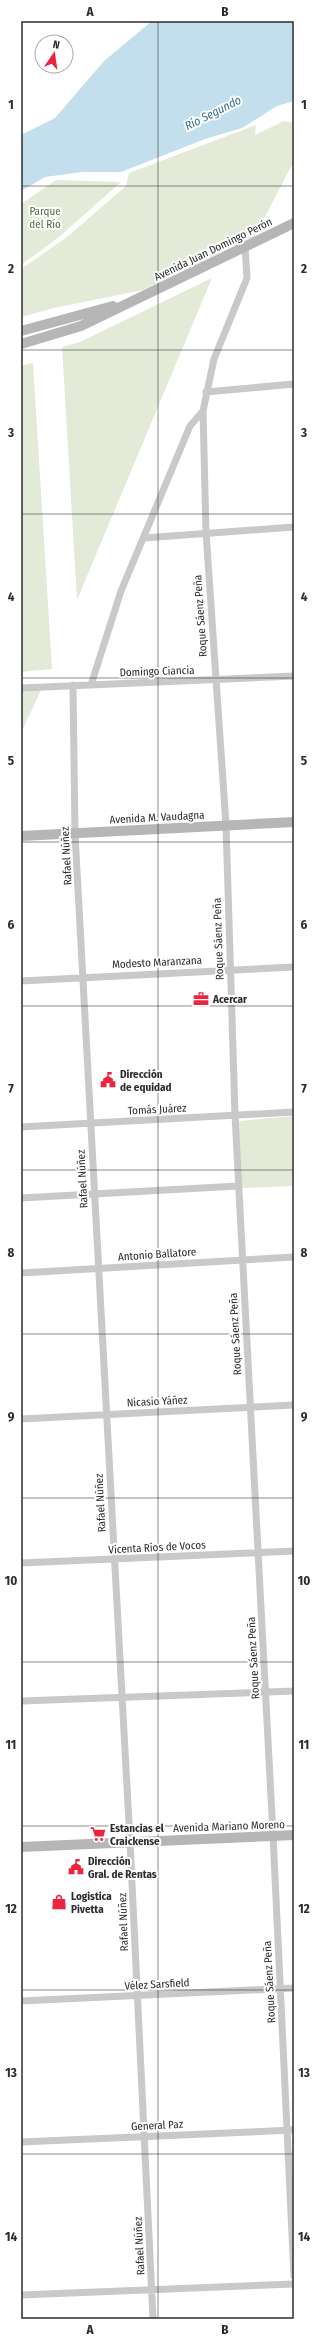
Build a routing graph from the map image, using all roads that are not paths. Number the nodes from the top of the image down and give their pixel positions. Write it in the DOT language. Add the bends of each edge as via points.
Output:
graph roads {
  1 [pos="294,222"];
  2 [pos="245,247"];
  3 [pos="144,297"];
  4 [pos="21,331"];
  5 [pos="21,344"];
  6 [pos="294,384"];
  7 [pos="206,392"];
  8 [pos="203,410"];
  9 [pos="294,527"];
  10 [pos="206,532"];
  11 [pos="144,538"];
  12 [pos="294,676"];
  13 [pos="216,680"];
  14 [pos="73,685"];
  15 [pos="91,685"];
  16 [pos="21,688"];
  17 [pos="294,822"];
  18 [pos="226,825"];
  19 [pos="75,834"];
  20 [pos="21,836"];
  21 [pos="294,967"];
  22 [pos="230,970"];
  23 [pos="83,976"];
  24 [pos="21,981"];
  25 [pos="294,1112"];
  26 [pos="234,1115"];
  27 [pos="90,1124"];
  28 [pos="21,1127"];
  29 [pos="238,1186"];
  30 [pos="94,1194"];
  31 [pos="21,1198"];
  32 [pos="294,1257"];
  33 [pos="242,1259"];
  34 [pos="98,1269"];
  35 [pos="21,1273"];
  36 [pos="294,1405"];
  37 [pos="250,1407"];
  38 [pos="106,1415"];
  39 [pos="21,1419"];
  40 [pos="294,1551"];
  41 [pos="258,1553"];
  42 [pos="114,1560"];
  43 [pos="21,1563"];
  44 [pos="294,1691"];
  45 [pos="266,1692"];
  46 [pos="122,1697"];
  47 [pos="21,1701"];
  48 [pos="294,1835"];
  49 [pos="273,1836"];
  50 [pos="130,1842"];
  51 [pos="21,1847"];
  52 [pos="281,1988"];
  53 [pos="294,1988"];
  54 [pos="137,1996"];
  55 [pos="21,2001"];
  56 [pos="290,2130"];
  57 [pos="145,2137"];
  58 [pos="21,2142"];
  59 [pos="294,2276"];
  60 [pos="294,2284"];
  61 [pos="152,2289"];
  62 [pos="21,2295"];
  63 [pos="153,2319"];
  1 -- 2 [label="main road, Avenida Juan Domingo Perón"];
  2 -- 3 [label="main road, Avenida Juan Domingo Perón"];
  2 -- 7 [label="street, Roque Sáenz Peña" via="247,278 214,359"];
  3 -- 4 [label="main road, Avenida Juan Domingo Perón"];
  3 -- 5 [label="main road, Avenida Juan Domingo Perón" via="81,326"];
  6 -- 7 [label="street"];
  7 -- 8 [label="street, Roque Sáenz Peña"];
  8 -- 10 [label="street, Roque Sáenz Peña"];
  8 -- 11 [label="street" via="190,426"];
  9 -- 10 [label="street"];
  10 -- 11 [label="street"];
  10 -- 13 [label="street, Roque Sáenz Peña"];
  11 -- 15 [label="street" via="121,591"];
  12 -- 13 [label="street, Domingo Ciancia"];
  13 -- 15 [label="street, Domingo Ciancia"];
  13 -- 18 [label="street, Roque Sáenz Peña"];
  14 -- 15 [label="street, Domingo Ciancia"];
  14 -- 16 [label="street, Domingo Ciancia"];
  14 -- 19 [label="street, Rafael Núñez"];
  17 -- 18 [label="main road, Avenida M. Vaudagna"];
  18 -- 19 [label="main road, Avenida M. Vaudagna"];
  18 -- 22 [label="street, Roque Sáenz Peña"];
  19 -- 20 [label="main road, Avenida M. Vaudagna"];
  19 -- 23 [label="street, Rafael Núñez"];
  21 -- 22 [label="street, Modesto Maranzana"];
  22 -- 23 [label="street, Modesto Maranzana"];
  22 -- 26 [label="street, Roque Sáenz Peña"];
  23 -- 24 [label="street, Modesto Maranzana"];
  23 -- 27 [label="street, Rafael Núñez"];
  25 -- 26 [label="street, Tomás Juárez"];
  26 -- 27 [label="street, Tomás Juárez"];
  26 -- 29 [label="street, Roque Sáenz Peña"];
  27 -- 28 [label="street, Tomás Juárez"];
  27 -- 30 [label="street, Rafael Núñez"];
  29 -- 30 [label="street"];
  29 -- 33 [label="street, Roque Sáenz Peña"];
  30 -- 31 [label="street"];
  30 -- 34 [label="street, Rafael Núñez"];
  32 -- 33 [label="street, Antonio Ballatore"];
  33 -- 34 [label="street, Antonio Ballatore"];
  33 -- 37 [label="street, Roque Sáenz Peña"];
  34 -- 35 [label="street, Antonio Ballatore"];
  34 -- 38 [label="street, Rafael Núñez"];
  36 -- 37 [label="street, Nicasio Yáñez"];
  37 -- 38 [label="street, Nicasio Yáñez"];
  37 -- 41 [label="street, Roque Sáenz Peña"];
  38 -- 39 [label="street, Nicasio Yáñez"];
  38 -- 42 [label="street, Rafael Núñez"];
  40 -- 41 [label="street, Vicenta Ríos de Vocos"];
  41 -- 42 [label="street, Vicenta Ríos de Vocos"];
  41 -- 45 [label="street, Roque Sáenz Peña"];
  42 -- 43 [label="street, Vicenta Ríos de Vocos"];
  42 -- 46 [label="street, Rafael Núñez"];
  44 -- 45 [label="street"];
  45 -- 46 [label="street"];
  45 -- 49 [label="street, Roque Sáenz Peña"];
  46 -- 47 [label="street"];
  46 -- 50 [label="street, Rafael Núñez"];
  48 -- 49 [label="main road, Avenida Mariano Moreno"];
  49 -- 50 [label="main road, Avenida Mariano Moreno"];
  49 -- 52 [label="street, Roque Sáenz Peña"];
  50 -- 51 [label="main road, Avenida Mariano Moreno"];
  50 -- 54 [label="street, Rafael Núñez"];
  52 -- 53 [label="street, Vélez Sarsfield"];
  52 -- 54 [label="street, Vélez Sarsfield"];
  52 -- 56 [label="street, Roque Sáenz Peña"];
  54 -- 55 [label="street, Vélez Sarsfield"];
  54 -- 57 [label="street, Rafael Núñez"];
  56 -- 57 [label="street, General Paz"];
  56 -- 59 [label="street, Roque Sáenz Peña"];
  57 -- 58 [label="street, General Paz"];
  57 -- 61 [label="street, Rafael Núñez"];
  60 -- 61 [label="street"];
  61 -- 62 [label="street"];
  61 -- 63 [label="street, Rafael Núñez"];
}
